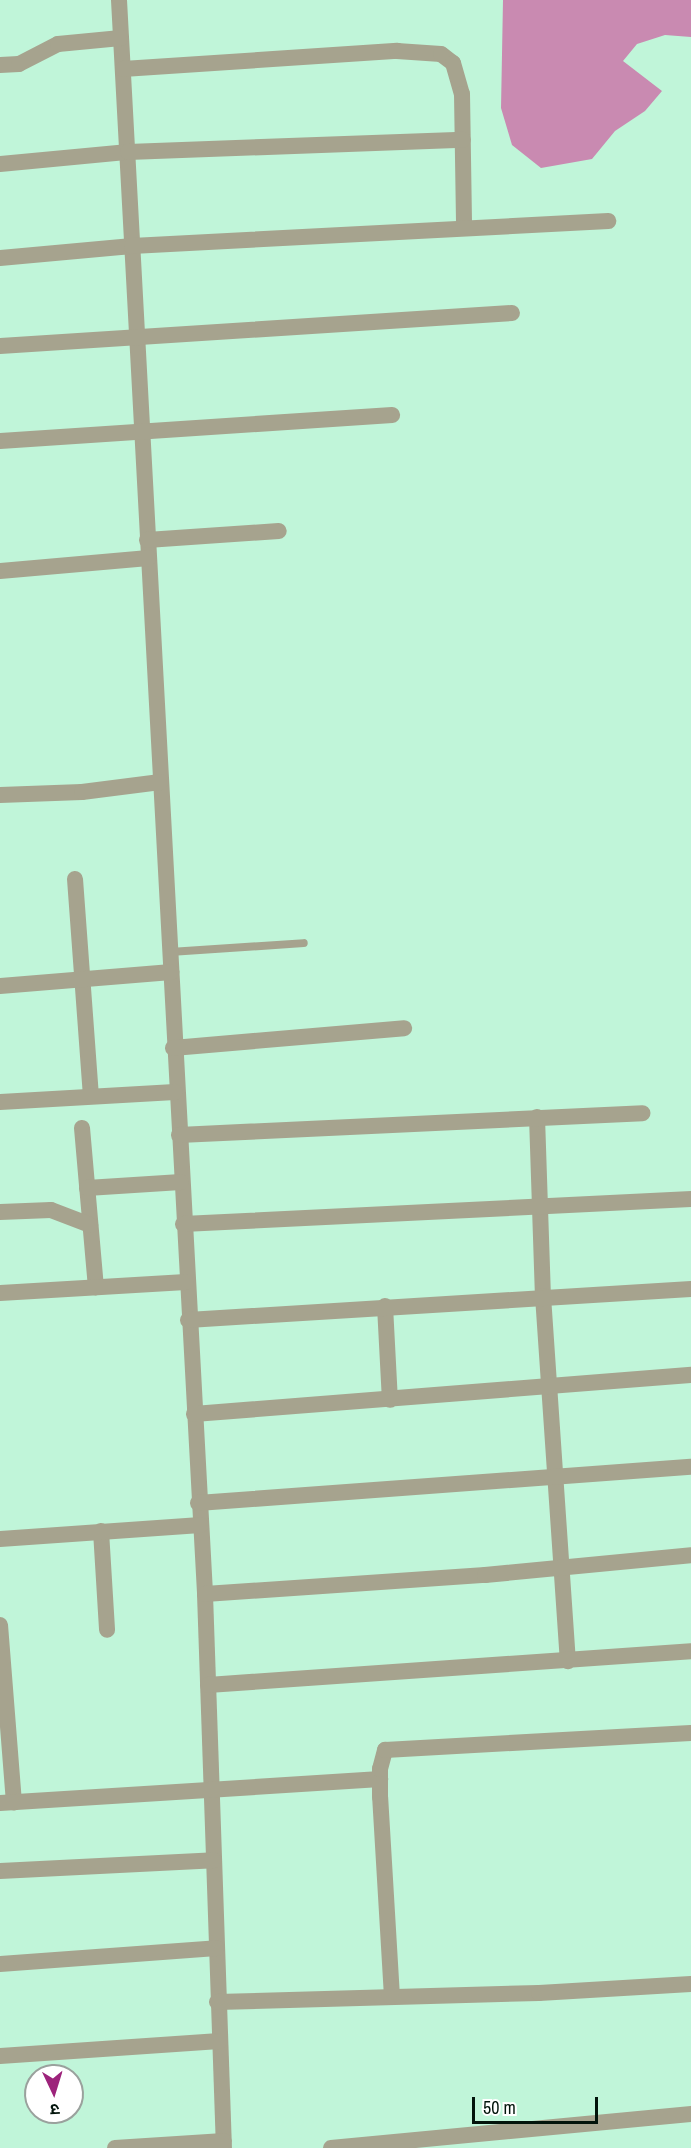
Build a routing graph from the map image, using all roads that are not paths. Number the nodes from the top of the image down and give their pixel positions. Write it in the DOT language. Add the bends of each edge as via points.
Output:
graph roads {
  1 [pos="119,0"];
  2 [pos="121,38"];
  3 [pos="0,65"];
  4 [pos="123,69"];
  5 [pos="463,140"];
  6 [pos="128,152"];
  7 [pos="0,164"];
  8 [pos="608,221"];
  9 [pos="464,228"];
  10 [pos="132,246"];
  11 [pos="0,258"];
  12 [pos="512,313"];
  13 [pos="136,335"];
  14 [pos="0,346"];
  15 [pos="392,415"];
  16 [pos="141,430"];
  17 [pos="0,441"];
  18 [pos="279,531"];
  19 [pos="147,540"];
  20 [pos="148,558"];
  21 [pos="0,570"];
  22 [pos="160,782"];
  23 [pos="0,795"];
  24 [pos="75,879"];
  25 [pos="304,943"];
  26 [pos="170,952"];
  27 [pos="171,972"];
  28 [pos="85,980"];
  29 [pos="0,986"];
  30 [pos="404,1028"];
  31 [pos="173,1048"];
  32 [pos="175,1092"];
  33 [pos="90,1095"];
  34 [pos="0,1102"];
  35 [pos="642,1113"];
  36 [pos="537,1117"];
  37 [pos="82,1128"];
  38 [pos="179,1135"];
  39 [pos="181,1182"];
  40 [pos="87,1188"];
  41 [pos="691,1199"];
  42 [pos="539,1208"];
  43 [pos="0,1212"];
  44 [pos="183,1224"];
  45 [pos="90,1225"];
  46 [pos="186,1282"];
  47 [pos="96,1287"];
  48 [pos="691,1289"];
  49 [pos="0,1293"];
  50 [pos="543,1296"];
  51 [pos="385,1306"];
  52 [pos="188,1320"];
  53 [pos="691,1375"];
  54 [pos="549,1386"];
  55 [pos="390,1400"];
  56 [pos="194,1414"];
  57 [pos="691,1467"];
  58 [pos="553,1476"];
  59 [pos="198,1503"];
  60 [pos="201,1526"];
  61 [pos="101,1531"];
  62 [pos="0,1539"];
  63 [pos="691,1555"];
  64 [pos="562,1568"];
  65 [pos="205,1594"];
  66 [pos="0,1625"];
  67 [pos="107,1630"];
  68 [pos="691,1651"];
  69 [pos="568,1661"];
  70 [pos="208,1685"];
  71 [pos="3,1689"];
  72 [pos="691,1733"];
  73 [pos="380,1779"];
  74 [pos="212,1790"];
  75 [pos="7,1802"];
  76 [pos="214,1860"];
  77 [pos="0,1871"];
  78 [pos="216,1948"];
  79 [pos="0,1964"];
  80 [pos="691,1984"];
  81 [pos="392,1997"];
  82 [pos="217,2002"];
  83 [pos="219,2041"];
  84 [pos="0,2056"];
  85 [pos="691,2114"];
  86 [pos="224,2144"];
  87 [pos="142,2147"];
  88 [pos="115,2148"];
  89 [pos="331,2148"];
  1 -- 2 [label="street"];
  2 -- 3 [label="street" via="58,44 19,64"];
  2 -- 4 [label="street"];
  4 -- 5 [label="street" via="397,51 441,54 453,63 459,75"];
  4 -- 6 [label="street"];
  5 -- 6 [label="street"];
  5 -- 9 [label="street"];
  6 -- 7 [label="street"];
  6 -- 10 [label="street"];
  8 -- 9 [label="street"];
  9 -- 10 [label="street"];
  10 -- 11 [label="street"];
  10 -- 13 [label="street"];
  12 -- 13 [label="street"];
  13 -- 14 [label="street"];
  13 -- 16 [label="street"];
  15 -- 16 [label="street"];
  16 -- 17 [label="street"];
  16 -- 19 [label="street"];
  18 -- 19 [label="street"];
  19 -- 20 [label="street"];
  20 -- 21 [label="street"];
  20 -- 22 [label="street"];
  22 -- 23 [label="street" via="82,792"];
  22 -- 26 [label="street"];
  24 -- 28 [label="street"];
  25 -- 26 [label="lane"];
  26 -- 27 [label="street"];
  27 -- 28 [label="street"];
  27 -- 31 [label="street"];
  28 -- 29 [label="street"];
  28 -- 33 [label="street"];
  30 -- 31 [label="street"];
  31 -- 32 [label="street"];
  32 -- 33 [label="street"];
  32 -- 38 [label="street"];
  33 -- 34 [label="street"];
  35 -- 36 [label="street"];
  36 -- 38 [label="street"];
  36 -- 42 [label="street"];
  37 -- 40 [label="street"];
  38 -- 39 [label="street"];
  39 -- 40 [label="street"];
  39 -- 44 [label="street"];
  40 -- 45 [label="street"];
  41 -- 42 [label="street"];
  42 -- 44 [label="street"];
  42 -- 50 [label="street"];
  43 -- 45 [label="street" via="51,1210"];
  44 -- 46 [label="street"];
  45 -- 47 [label="street"];
  46 -- 47 [label="street"];
  46 -- 52 [label="street"];
  47 -- 49 [label="street"];
  48 -- 50 [label="street"];
  50 -- 51 [label="street"];
  50 -- 54 [label="street"];
  51 -- 52 [label="street"];
  51 -- 55 [label="street"];
  52 -- 56 [label="street"];
  53 -- 54 [label="street"];
  54 -- 55 [label="street"];
  54 -- 58 [label="street"];
  55 -- 56 [label="street"];
  56 -- 59 [label="street"];
  57 -- 58 [label="street"];
  58 -- 59 [label="street"];
  58 -- 64 [label="street"];
  59 -- 60 [label="street"];
  60 -- 61 [label="street"];
  60 -- 65 [label="street"];
  61 -- 62 [label="street"];
  61 -- 67 [label="street"];
  63 -- 64 [label="street"];
  64 -- 65 [label="street"];
  64 -- 69 [label="street"];
  65 -- 70 [label="street"];
  66 -- 71 [label="street"];
  68 -- 69 [label="street"];
  69 -- 70 [label="street"];
  70 -- 74 [label="street"];
  71 -- 75 [label="street"];
  72 -- 73 [label="street" via="393,1746 382,1756"];
  73 -- 74 [label="street"];
  73 -- 81 [label="street"];
  74 -- 75 [label="street"];
  74 -- 76 [label="street"];
  76 -- 77 [label="street"];
  76 -- 78 [label="street"];
  78 -- 79 [label="street"];
  78 -- 82 [label="street"];
  80 -- 81 [label="street"];
  81 -- 82 [label="street"];
  82 -- 83 [label="street"];
  83 -- 84 [label="street"];
  83 -- 86 [label="street"];
  85 -- 89 [label="street"];
  86 -- 87 [label="street"];
  87 -- 88 [label="street"];
}
